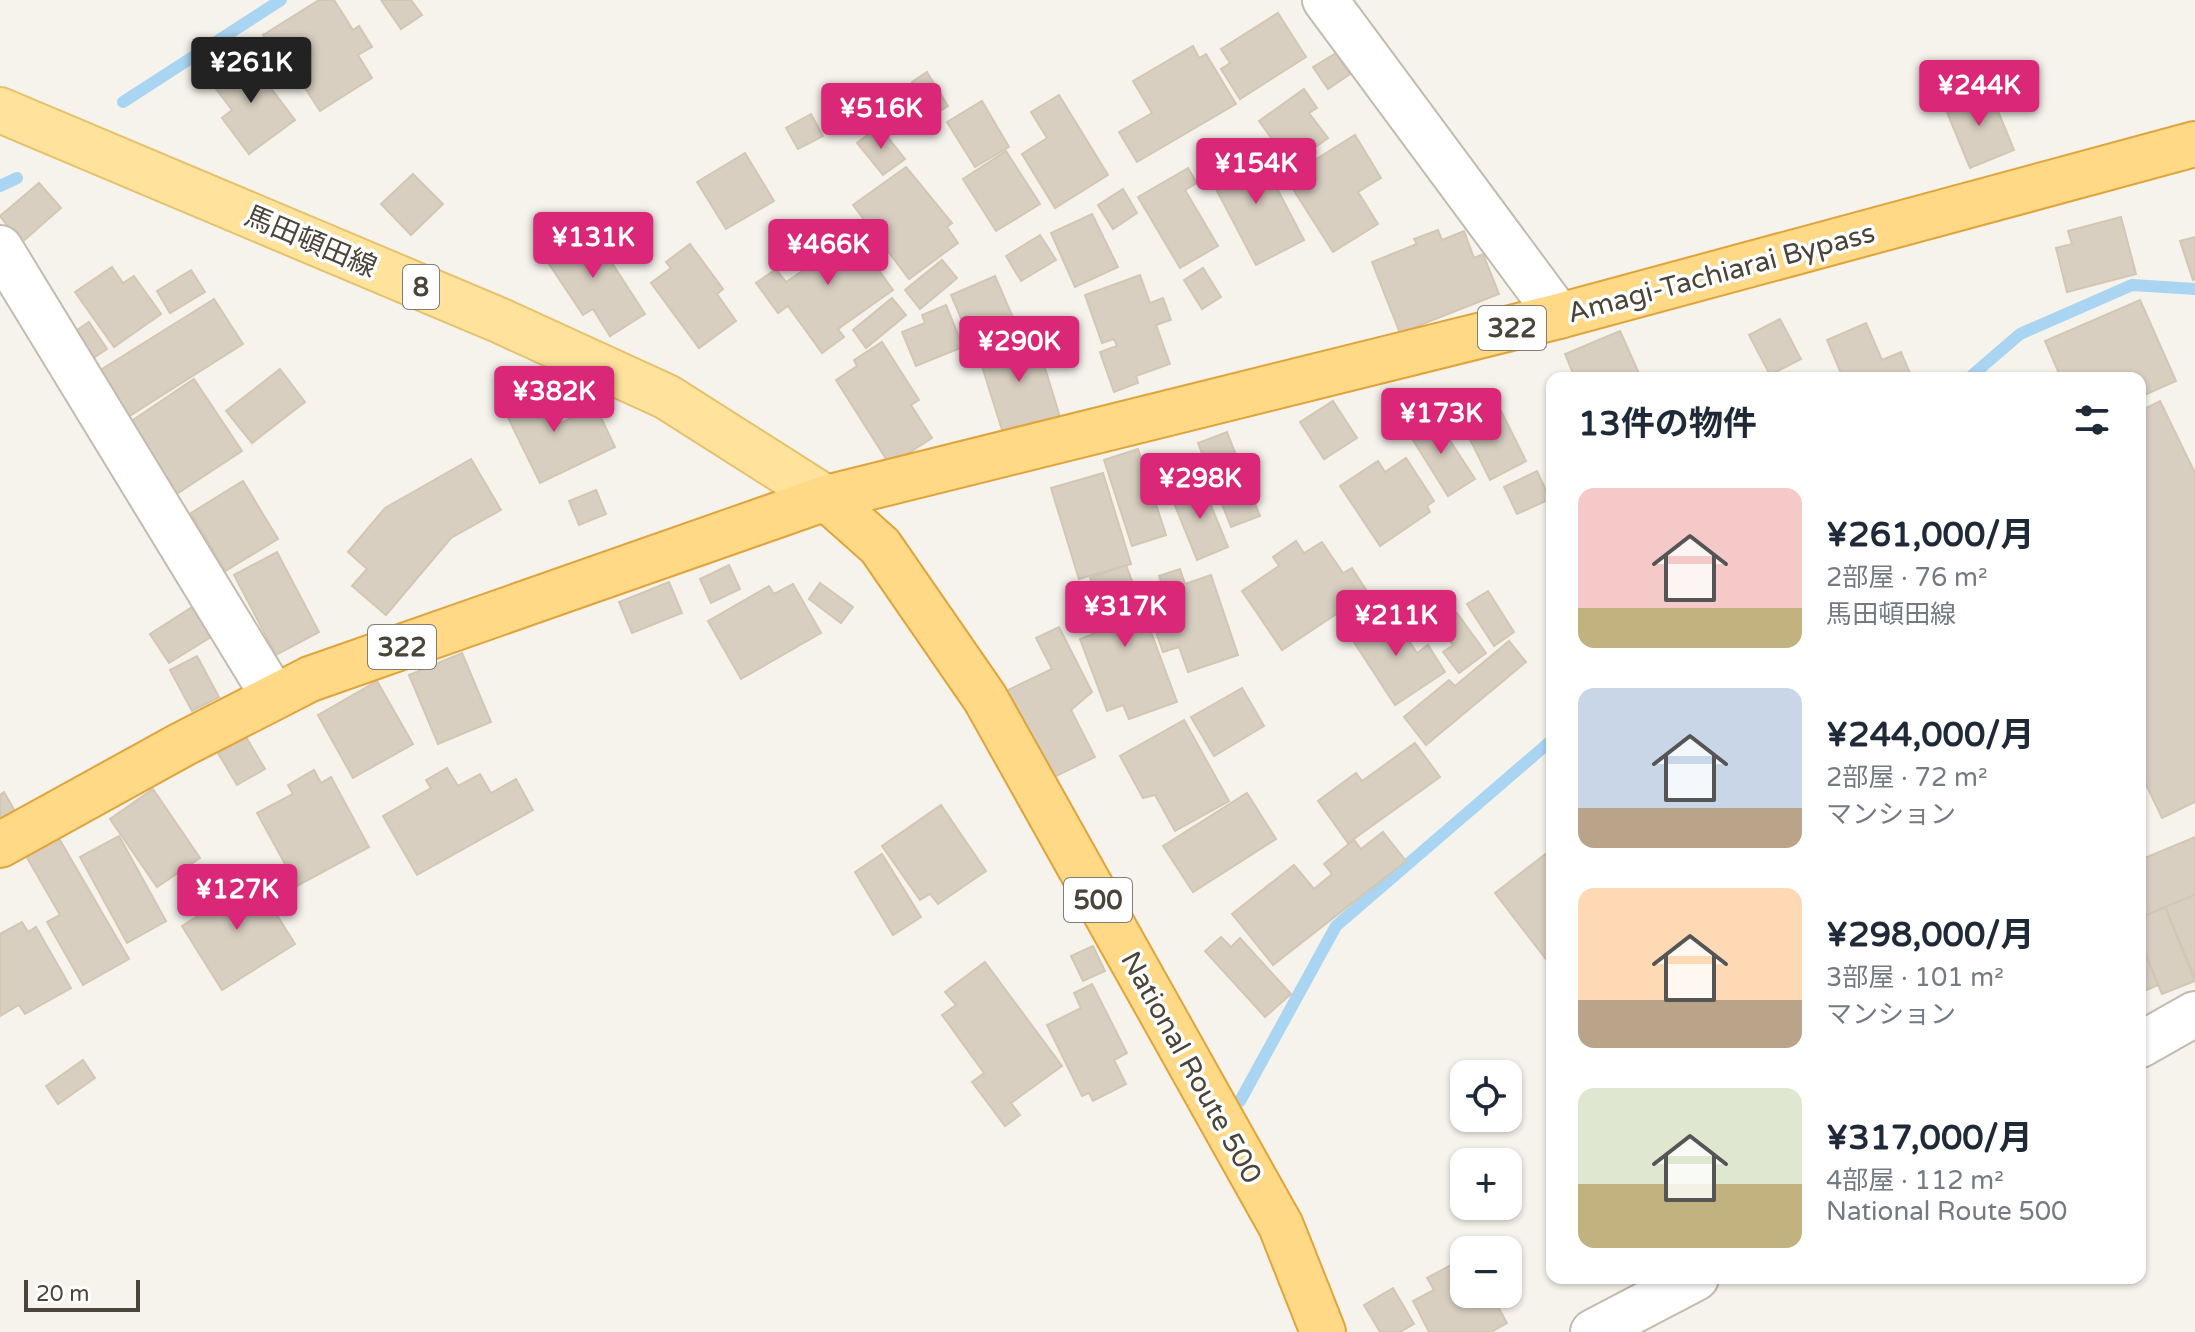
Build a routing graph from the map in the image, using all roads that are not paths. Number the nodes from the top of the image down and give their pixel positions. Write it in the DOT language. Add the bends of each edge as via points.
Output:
graph roads {
  1 [pos="1325,0"];
  2 [pos="0,110"];
  3 [pos="2195,144"];
  4 [pos="0,248"];
  5 [pos="1559,316"];
  6 [pos="826,498"];
  7 [pos="274,697"];
  8 [pos="0,845"];
  9 [pos="2195,1014"];
  10 [pos="2146,1042"];
  11 [pos="1685,1284"];
  12 [pos="1323,1332"];
  13 [pos="1593,1332"];
  1 -- 5 [label="street"];
  2 -- 6 [label="main road, 馬田頓田線 / 8" via="501,321 667,397"];
  3 -- 5 [label="highway, Amagi-Tachiarai Bypass / 322"];
  4 -- 7 [label="street"];
  5 -- 6 [label="highway, Amagi-Tachiarai Bypass / 322"];
  6 -- 7 [label="highway, 322" via="310,679"];
  6 -- 12 [label="highway, National Route 500 / 500" via="880,546 985,698 1281,1226"];
  7 -- 8 [label="highway, 322"];
  9 -- 10 [label="street"];
  11 -- 13 [label="street"];
}
